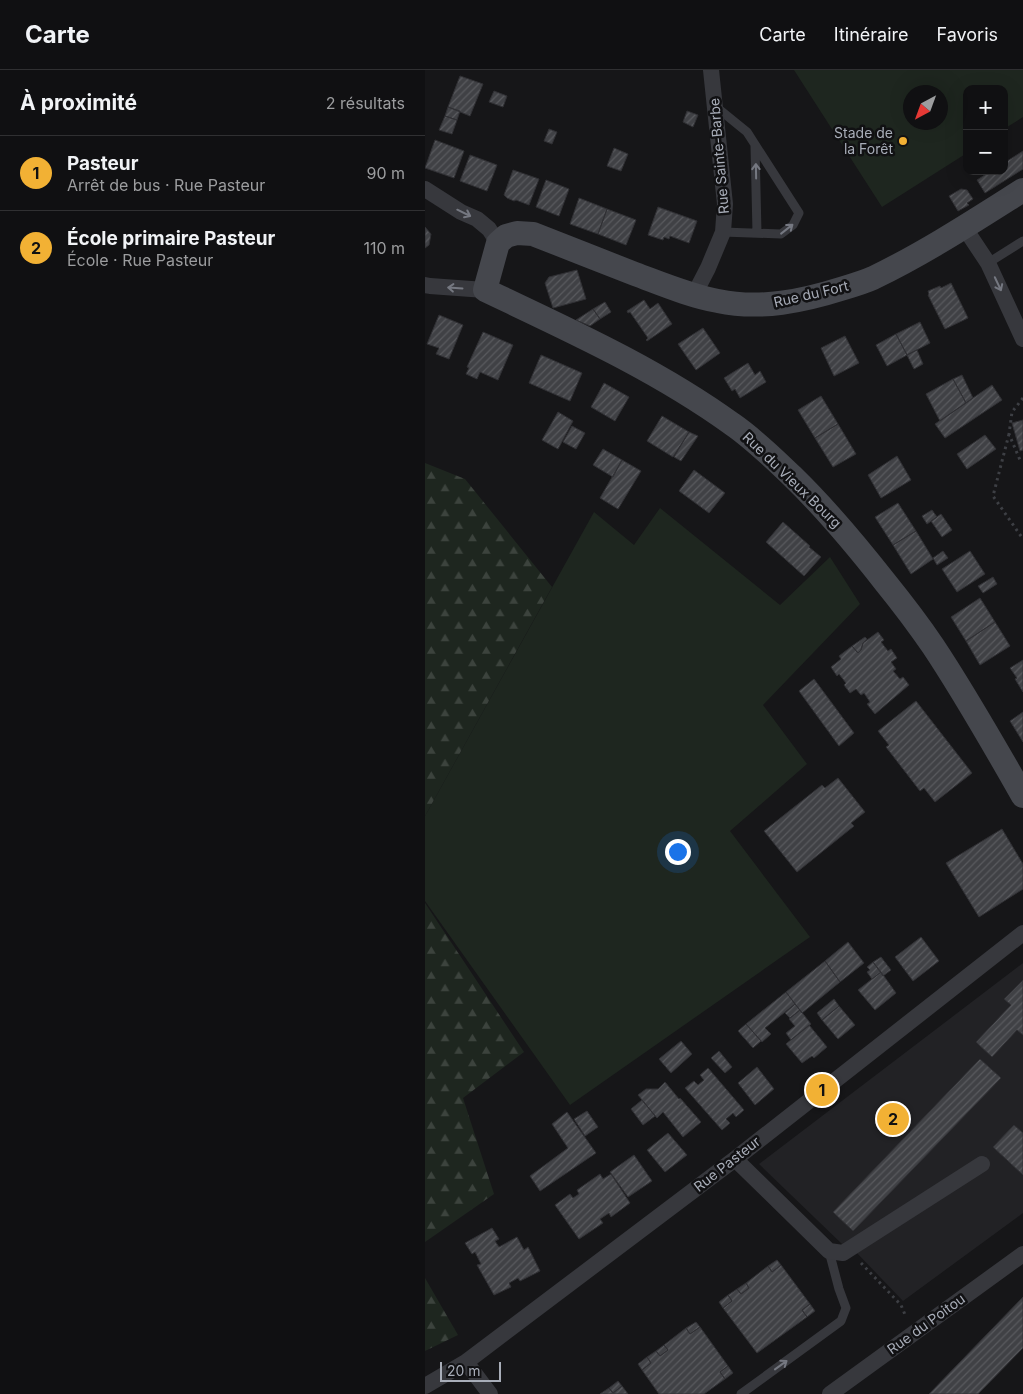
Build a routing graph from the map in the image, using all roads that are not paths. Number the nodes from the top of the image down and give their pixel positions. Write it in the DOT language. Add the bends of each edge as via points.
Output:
graph roads {
  1 [pos="699,70"];
  2 [pos="712,77"];
  3 [pos="715,106"];
  4 [pos="755,144"];
  5 [pos="425,189"];
  6 [pos="1023,190"];
  7 [pos="964,227"];
  8 [pos="723,232"];
  9 [pos="757,233"];
  10 [pos="1023,241"];
  11 [pos="498,242"];
  12 [pos="988,263"];
  13 [pos="425,285"];
  14 [pos="485,290"];
  15 [pos="694,295"];
  16 [pos="1023,339"];
  17 [pos="1023,796"];
  18 [pos="1023,933"];
  19 [pos="735,1159"];
  20 [pos="982,1164"];
  21 [pos="829,1251"];
  22 [pos="1023,1254"];
  23 [pos="466,1362"];
  24 [pos="425,1386"];
  25 [pos="490,1394"];
  26 [pos="741,1394"];
  27 [pos="830,1394"];
  1 -- 2 [label="street"];
  2 -- 3 [label="street, Rue Sainte-Barbe"];
  3 -- 4 [label="lane" via="747,132"];
  3 -- 8 [label="street, Rue Sainte-Barbe" via="725,204"];
  9 -- 4 [label="lane, one-way"];
  9 -- 4 [label="lane, one-way" via="781,234 793,225 799,213"];
  5 -- 11 [label="street, one-way" via="477,219"];
  6 -- 7 [label="street, Rue du Fort"];
  7 -- 12 [label="street"];
  7 -- 15 [label="street, Rue du Fort" via="871,279 807,298 778,304 747,305"];
  8 -- 9 [label="lane"];
  8 -- 15 [label="street, Rue Sainte-Barbe"];
  10 -- 12 [label="lane"];
  11 -- 14 [label="street"];
  11 -- 15 [label="street, Rue du Fort" via="517,233 533,234"];
  12 -- 16 [label="street, one-way"];
  14 -- 13 [label="street, one-way"];
  14 -- 17 [label="street, Rue du Vieux Bourg" via="573,331 669,383 733,424 770,455 849,536 933,645"];
  18 -- 19 [label="street, Rue Pasteur"];
  19 -- 21 [label="street"];
  19 -- 23 [label="street, Rue Pasteur"];
  20 -- 21 [label="street" via="843,1253"];
  26 -- 21 [label="lane, one-way" via="841,1321 846,1308"];
  22 -- 27 [label="street, Rue du Poitou"];
  23 -- 24 [label="street, Rue Pasteur"];
  23 -- 25 [label="street"];
}
